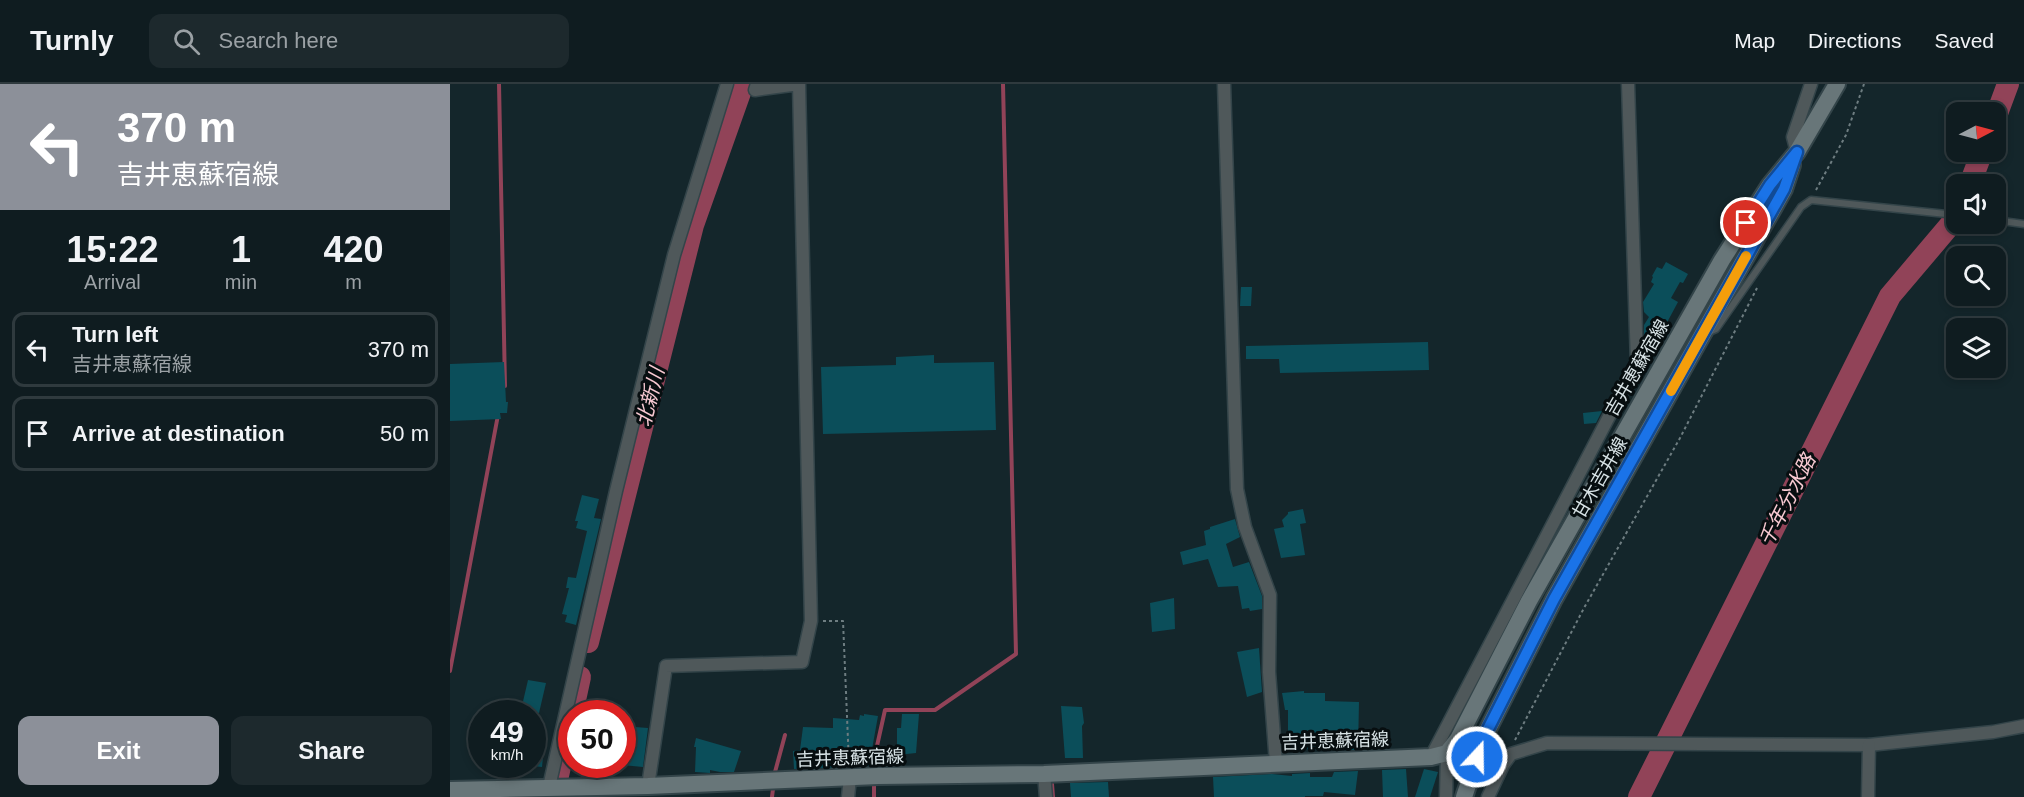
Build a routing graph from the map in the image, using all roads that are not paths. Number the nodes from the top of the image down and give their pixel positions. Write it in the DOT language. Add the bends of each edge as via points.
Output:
graph roads {
  1 [pos="727,84"];
  2 [pos="757,84"];
  3 [pos="1224,84"];
  4 [pos="1628,84"];
  5 [pos="1811,84"];
  6 [pos="1837,84"];
  7 [pos="1797,152"];
  8 [pos="1946,214"];
  9 [pos="2006,222"];
  10 [pos="2024,224"];
  11 [pos="1702,335"];
  12 [pos="2024,726"];
  13 [pos="1869,745"];
  14 [pos="1438,755"];
  15 [pos="1275,763"];
  16 [pos="1044,774"];
  17 [pos="850,778"];
  18 [pos="1446,784"];
  19 [pos="648,786"];
  20 [pos="450,790"];
  21 [pos="554,790"];
  22 [pos="624,791"];
  23 [pos="848,797"];
  24 [pos="1046,797"];
  25 [pos="1441,797"];
  26 [pos="1446,797"];
  27 [pos="1464,797"];
  28 [pos="1488,797"];
  29 [pos="1868,797"];
  1 -- 21 [label="street" via="672,266 616,491"];
  2 -- 19 [label="street" via="755,90 800,84 811,621 802,662 666,666"];
  3 -- 15 [label="street" via="1238,489 1245,527 1270,595 1269,672"];
  4 -- 14 [label="street" via="1637,363"];
  5 -- 7 [label="street" via="1793,137"];
  6 -- 7 [label="main road, 吉井恵蘇宿線"];
  7 -- 11 [label="main road, 甘木吉井線" via="1784,189"];
  7 -- 14 [label="main road, 吉井恵蘇宿線" via="1770,185 1722,260 1529,601 1458,739"];
  8 -- 11 [label="lane" via="1811,200 1801,207 1716,329"];
  9 -- 10 [label="lane"];
  11 -- 27 [label="main road, 甘木吉井線" via="1554,599 1484,737"];
  12 -- 13 [label="street"];
  13 -- 28 [label="street" via="1547,743 1511,754"];
  13 -- 29 [label="street"];
  14 -- 15 [label="main road, 吉井恵蘇宿線"];
  14 -- 18 [label="street"];
  15 -- 16 [label="main road, 吉井恵蘇宿線"];
  16 -- 17 [label="main road, 吉井恵蘇宿線"];
  16 -- 24 [label="street"];
  17 -- 19 [label="main road, 吉井恵蘇宿線"];
  17 -- 23 [label="street"];
  18 -- 25 [label="lane"];
  18 -- 26 [label="street"];
  19 -- 22 [label="main road, 吉井恵蘇宿線"];
  20 -- 21 [label="main road, 吉井恵蘇宿線"];
  21 -- 22 [label="main road, 吉井恵蘇宿線"];
}
